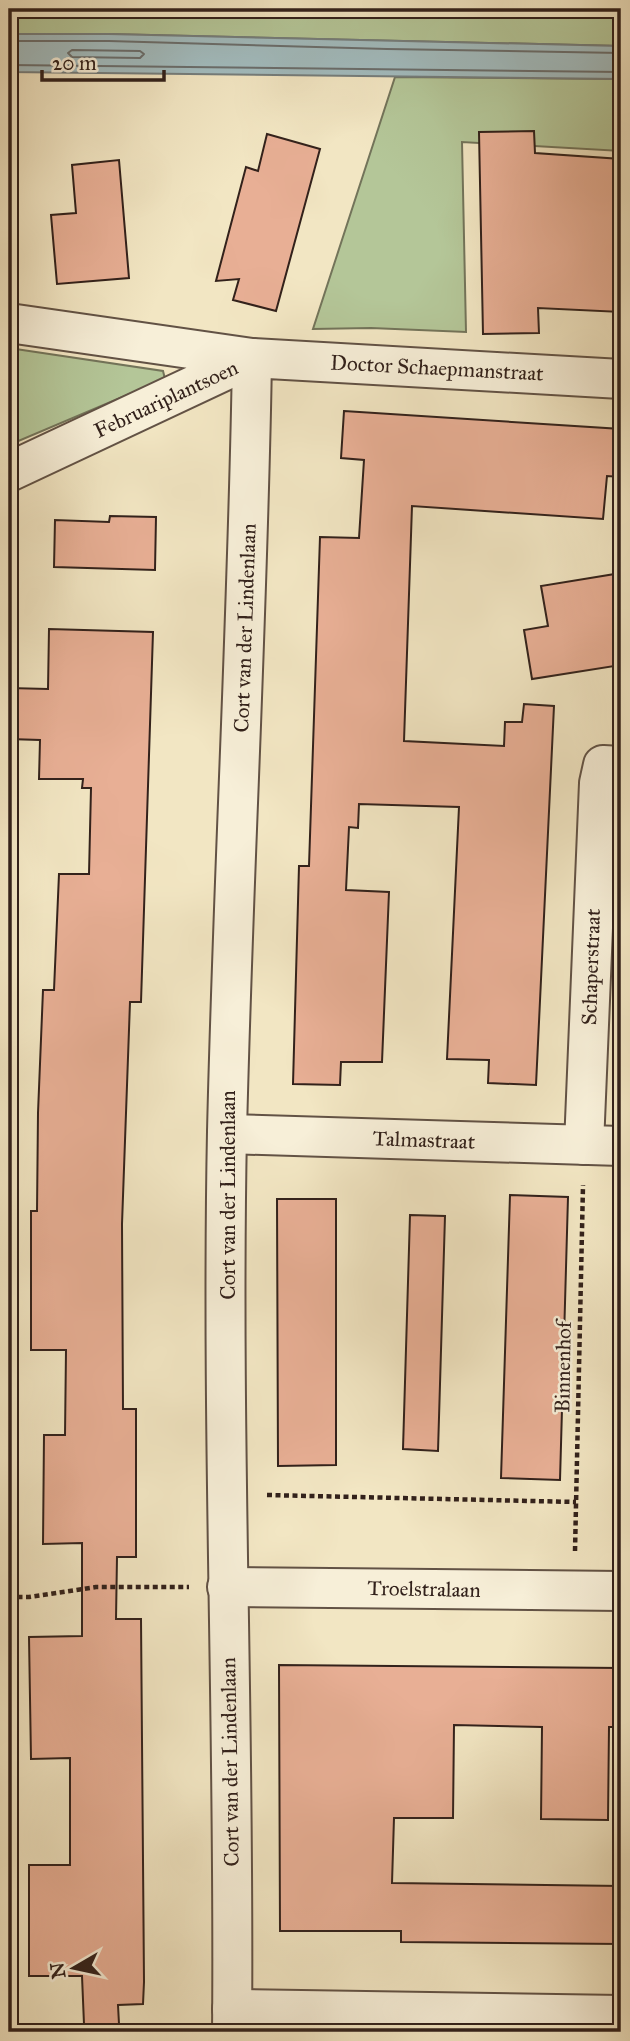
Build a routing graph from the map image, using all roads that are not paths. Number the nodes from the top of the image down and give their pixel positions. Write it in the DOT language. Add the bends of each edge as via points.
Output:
graph roads {
  1 [pos="9,323"];
  2 [pos="252,358"];
  3 [pos="621,379"];
  4 [pos="9,472"];
  5 [pos="621,766"];
  6 [pos="227,1133"];
  7 [pos="584,1145"];
  8 [pos="621,1146"];
  9 [pos="227,1587"];
  10 [pos="621,1591"];
  11 [pos="621,2015"];
  12 [pos="232,2021"];
  1 -- 2 [label="street, Februariplantsoen"];
  2 -- 3 [label="street, Doctor Schaepmanstraat"];
  2 -- 4 [label="street, Februariplantsoen"];
  2 -- 6 [label="street, Cort van der Lindenlaan"];
  5 -- 7 [label="street, Schaperstraat" via="603,765 599,783"];
  6 -- 7 [label="street, Talmastraat"];
  6 -- 9 [label="street, Cort van der Lindenlaan"];
  7 -- 8 [label="street, Talmastraat"];
  9 -- 10 [label="street, Troelstralaan"];
  9 -- 12 [label="street, Cort van der Lindenlaan"];
  11 -- 12 [label="street"];
}
